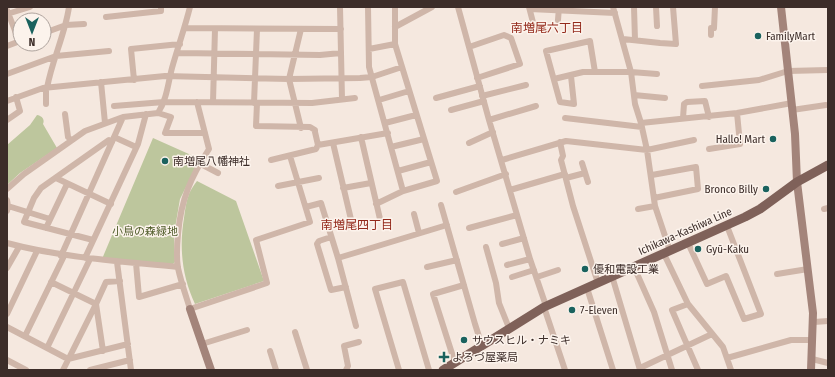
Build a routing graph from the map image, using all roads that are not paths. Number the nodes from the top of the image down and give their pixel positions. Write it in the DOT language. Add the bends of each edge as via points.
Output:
graph roads {
  1 [pos="30,7"];
  2 [pos="70,7"];
  3 [pos="161,7"];
  4 [pos="190,7"];
  5 [pos="340,7"];
  6 [pos="368,7"];
  7 [pos="395,7"];
  8 [pos="432,7"];
  9 [pos="458,7"];
  10 [pos="634,7"];
  11 [pos="656,7"];
  12 [pos="673,7"];
  13 [pos="715,7"];
  14 [pos="781,7"];
  15 [pos="529,8"];
  16 [pos="559,8"];
  17 [pos="614,10"];
  18 [pos="7,13"];
  19 [pos="106,17"];
  20 [pos="558,20"];
  21 [pos="12,24"];
  22 [pos="84,24"];
  23 [pos="66,25"];
  24 [pos="657,26"];
  25 [pos="395,27"];
  26 [pos="185,28"];
  27 [pos="215,28"];
  28 [pos="52,29"];
  29 [pos="257,29"];
  30 [pos="301,29"];
  31 [pos="341,29"];
  32 [pos="535,30"];
  33 [pos="711,35"];
  34 [pos="623,39"];
  35 [pos="635,40"];
  36 [pos="180,44"];
  37 [pos="395,44"];
  38 [pos="469,47"];
  39 [pos="369,49"];
  40 [pos="109,51"];
  41 [pos="177,53"];
  42 [pos="214,53"];
  43 [pos="341,53"];
  44 [pos="256,54"];
  45 [pos="295,54"];
  46 [pos="56,56"];
  47 [pos="402,67"];
  48 [pos="828,70"];
  49 [pos="788,71"];
  50 [pos="595,72"];
  51 [pos="631,72"];
  52 [pos="7,74"];
  53 [pos="656,74"];
  54 [pos="571,76"];
  55 [pos="170,77"];
  56 [pos="372,77"];
  57 [pos="213,78"];
  58 [pos="255,78"];
  59 [pos="478,78"];
  60 [pos="289,79"];
  61 [pos="342,79"];
  62 [pos="134,80"];
  63 [pos="554,80"];
  64 [pos="101,82"];
  65 [pos="526,84"];
  66 [pos="480,86"];
  67 [pos="702,86"];
  68 [pos="47,88"];
  69 [pos="409,91"];
  70 [pos="634,96"];
  71 [pos="16,98"];
  72 [pos="354,98"];
  73 [pos="436,98"];
  74 [pos="483,98"];
  75 [pos="665,98"];
  76 [pos="342,99"];
  77 [pos="379,100"];
  78 [pos="7,101"];
  79 [pos="164,102"];
  80 [pos="197,102"];
  81 [pos="212,102"];
  82 [pos="255,103"];
  83 [pos="46,104"];
  84 [pos="296,104"];
  85 [pos="826,105"];
  86 [pos="114,106"];
  87 [pos="536,106"];
  88 [pos="792,106"];
  89 [pos="451,110"];
  90 [pos="158,113"];
  91 [pos="737,113"];
  92 [pos="64,114"];
  93 [pos="146,114"];
  94 [pos="416,115"];
  95 [pos="123,117"];
  96 [pos="709,117"];
  97 [pos="565,118"];
  98 [pos="683,118"];
  99 [pos="7,120"];
  100 [pos="489,120"];
  101 [pos="105,122"];
  102 [pos="385,122"];
  103 [pos="642,125"];
  104 [pos="301,128"];
  105 [pos="493,132"];
  106 [pos="388,133"];
  107 [pos="205,134"];
  108 [pos="361,137"];
  109 [pos="424,139"];
  110 [pos="71,140"];
  111 [pos="113,140"];
  112 [pos="694,140"];
  113 [pos="560,142"];
  114 [pos="333,143"];
  115 [pos="469,143"];
  116 [pos="318,145"];
  117 [pos="391,147"];
  118 [pos="136,148"];
  119 [pos="710,149"];
  120 [pos="647,150"];
  121 [pos="290,156"];
  122 [pos="271,160"];
  123 [pos="502,160"];
  124 [pos="431,162"];
  125 [pos="199,163"];
  126 [pos="582,163"];
  127 [pos="828,165"];
  128 [pos="398,171"];
  129 [pos="218,172"];
  130 [pos="585,173"];
  131 [pos="506,174"];
  132 [pos="652,175"];
  133 [pos="565,176"];
  134 [pos="56,178"];
  135 [pos="319,178"];
  136 [pos="298,181"];
  137 [pos="371,182"];
  138 [pos="588,182"];
  139 [pos="797,182"];
  140 [pos="67,184"];
  141 [pos="278,186"];
  142 [pos="7,188"];
  143 [pos="343,188"];
  144 [pos="510,190"];
  145 [pos="403,191"];
  146 [pos="456,192"];
  147 [pos="89,193"];
  148 [pos="654,198"];
  149 [pos="111,204"];
  150 [pos="376,204"];
  151 [pos="442,205"];
  152 [pos="7,206"];
  153 [pos="655,206"];
  154 [pos="306,207"];
  155 [pos="638,209"];
  156 [pos="28,211"];
  157 [pos="414,214"];
  158 [pos="517,215"];
  159 [pos="50,219"];
  160 [pos="380,219"];
  161 [pos="447,225"];
  162 [pos="727,226"];
  163 [pos="46,228"];
  164 [pos="352,228"];
  165 [pos="469,228"];
  166 [pos="419,233"];
  167 [pos="70,235"];
  168 [pos="331,237"];
  169 [pos="524,238"];
  170 [pos="93,240"];
  171 [pos="7,243"];
  172 [pos="688,243"];
  173 [pos="502,244"];
  174 [pos="19,247"];
  175 [pos="486,247"];
  176 [pos="37,251"];
  177 [pos="667,252"];
  178 [pos="63,256"];
  179 [pos="88,258"];
  180 [pos="338,258"];
  181 [pos="530,259"];
  182 [pos="457,260"];
  183 [pos="117,262"];
  184 [pos="136,263"];
  185 [pos="507,265"];
  186 [pos="178,267"];
  187 [pos="427,267"];
  188 [pos="634,267"];
  189 [pos="7,268"];
  190 [pos="808,269"];
  191 [pos="534,270"];
  192 [pos="558,270"];
  193 [pos="777,274"];
  194 [pos="612,276"];
  195 [pos="512,277"];
  196 [pos="537,278"];
  197 [pos="120,281"];
  198 [pos="51,282"];
  199 [pos="598,283"];
  200 [pos="183,284"];
  201 [pos="464,286"];
  202 [pos="346,287"];
  203 [pos="587,288"];
  204 [pos="74,293"];
  205 [pos="96,304"];
  206 [pos="688,304"];
  207 [pos="545,306"];
  208 [pos="190,310"];
  209 [pos="7,314"];
  210 [pos="828,321"];
  211 [pos="814,322"];
  212 [pos="356,326"];
  213 [pos="7,327"];
  214 [pos="509,328"];
  215 [pos="247,330"];
  216 [pos="295,332"];
  217 [pos="712,334"];
  218 [pos="25,336"];
  219 [pos="813,340"];
  220 [pos="359,342"];
  221 [pos="128,344"];
  222 [pos="202,344"];
  223 [pos="482,346"];
  224 [pos="687,346"];
  225 [pos="47,348"];
  226 [pos="103,351"];
  227 [pos="270,351"];
  228 [pos="667,355"];
  229 [pos="727,358"];
  230 [pos="68,359"];
  231 [pos="812,359"];
  232 [pos="7,360"];
  233 [pos="130,360"];
  234 [pos="828,363"];
  235 [pos="450,367"];
  236 [pos="640,369"];
  237 [pos="26,370"];
  238 [pos="62,370"];
  239 [pos="90,370"];
  240 [pos="131,370"];
  241 [pos="212,370"];
  242 [pos="276,370"];
  243 [pos="307,370"];
  244 [pos="346,370"];
  245 [pos="399,370"];
  246 [pos="429,370"];
  247 [pos="565,370"];
  248 [pos="613,370"];
  249 [pos="672,370"];
  250 [pos="698,370"];
  251 [pos="731,370"];
  252 [pos="811,370"];
  1 -- 18 [label="street"];
  2 -- 23 [label="street"];
  3 -- 19 [label="street" via="161,11"];
  4 -- 26 [label="street"];
  5 -- 31 [label="street"];
  6 -- 39 [label="street"];
  7 -- 25 [label="street"];
  8 -- 25 [label="street"];
  9 -- 38 [label="street"];
  10 -- 35 [label="street"];
  11 -- 24 [label="street"];
  12 -- 35 [label="street" via="676,44"];
  13 -- 33 [label="street"];
  14 -- 49 [label="street"];
  15 -- 16 [label="street"];
  15 -- 32 [label="street"];
  16 -- 17 [label="street"];
  16 -- 20 [label="street"];
  17 -- 34 [label="street"];
  18 -- 21 [label="street"];
  22 -- 23 [label="street"];
  23 -- 28 [label="street"];
  23 -- 46 [label="street"];
  25 -- 37 [label="street"];
  26 -- 27 [label="street"];
  26 -- 36 [label="street"];
  27 -- 29 [label="street"];
  27 -- 42 [label="street"];
  29 -- 30 [label="street"];
  29 -- 44 [label="street"];
  30 -- 31 [label="street"];
  30 -- 45 [label="street"];
  31 -- 43 [label="street"];
  34 -- 35 [label="street"];
  34 -- 51 [label="street"];
  36 -- 41 [label="street"];
  36 -- 62 [label="street" via="131,49"];
  37 -- 39 [label="street"];
  37 -- 47 [label="street"];
  38 -- 59 [label="street"];
  38 -- 59 [label="street" via="504,35 510,38 520,64"];
  39 -- 56 [label="street"];
  40 -- 46 [label="street"];
  41 -- 42 [label="street"];
  41 -- 55 [label="street"];
  42 -- 44 [label="street"];
  42 -- 57 [label="street"];
  43 -- 45 [label="street"];
  43 -- 61 [label="street"];
  44 -- 45 [label="street"];
  44 -- 58 [label="street"];
  45 -- 60 [label="street"];
  46 -- 52 [label="street"];
  46 -- 68 [label="street"];
  47 -- 56 [label="street"];
  47 -- 69 [label="street"];
  48 -- 49 [label="street"];
  49 -- 67 [label="street" via="760,80"];
  49 -- 88 [label="street"];
  50 -- 51 [label="street"];
  50 -- 54 [label="street" via="582,72"];
  50 -- 63 [label="street" via="590,42 546,51"];
  51 -- 53 [label="street"];
  51 -- 70 [label="street"];
  54 -- 63 [label="street"];
  54 -- 63 [label="street" via="574,104 560,102"];
  55 -- 57 [label="street"];
  55 -- 62 [label="street"];
  55 -- 79 [label="street"];
  56 -- 61 [label="street"];
  56 -- 77 [label="street"];
  57 -- 58 [label="street"];
  57 -- 81 [label="street"];
  58 -- 60 [label="street"];
  58 -- 82 [label="street"];
  59 -- 66 [label="street"];
  60 -- 61 [label="street"];
  60 -- 84 [label="street"];
  61 -- 76 [label="street"];
  62 -- 64 [label="street"];
  64 -- 68 [label="street"];
  64 -- 101 [label="street"];
  65 -- 74 [label="street"];
  66 -- 73 [label="street"];
  66 -- 74 [label="street"];
  68 -- 71 [label="street"];
  68 -- 83 [label="street"];
  69 -- 77 [label="street"];
  69 -- 94 [label="street"];
  70 -- 75 [label="street"];
  70 -- 103 [label="street"];
  71 -- 78 [label="street"];
  71 -- 99 [label="street" via="20,111"];
  72 -- 76 [label="street"];
  74 -- 89 [label="street"];
  74 -- 100 [label="street"];
  76 -- 84 [label="street"];
  77 -- 102 [label="street"];
  79 -- 80 [label="street"];
  79 -- 86 [label="street"];
  79 -- 90 [label="street"];
  80 -- 81 [label="street"];
  80 -- 107 [label="street"];
  81 -- 82 [label="street"];
  82 -- 84 [label="street"];
  82 -- 104 [label="street" via="256,126"];
  84 -- 104 [label="street"];
  85 -- 88 [label="street"];
  87 -- 100 [label="street"];
  88 -- 91 [label="street"];
  88 -- 139 [label="street"];
  90 -- 93 [label="street"];
  90 -- 107 [label="street" via="171,117 165,133"];
  91 -- 96 [label="street"];
  91 -- 119 [label="street" via="740,144"];
  92 -- 110 [label="street" via="68,137"];
  93 -- 95 [label="street"];
  93 -- 118 [label="street"];
  94 -- 102 [label="street"];
  94 -- 109 [label="street"];
  95 -- 101 [label="street"];
  95 -- 111 [label="street"];
  96 -- 98 [label="street"];
  96 -- 98 [label="street" via="705,101 684,104"];
  97 -- 103 [label="street"];
  98 -- 103 [label="street"];
  100 -- 105 [label="street"];
  101 -- 110 [label="street"];
  102 -- 106 [label="street"];
  103 -- 120 [label="street"];
  104 -- 116 [label="street" via="310,127 315,130"];
  105 -- 115 [label="street"];
  105 -- 123 [label="street"];
  106 -- 108 [label="street"];
  106 -- 117 [label="street"];
  107 -- 125 [label="street" via="210,148"];
  108 -- 114 [label="street"];
  108 -- 137 [label="street"];
  109 -- 117 [label="street"];
  109 -- 124 [label="street"];
  110 -- 142 [label="street"];
  111 -- 118 [label="street"];
  111 -- 134 [label="street" via="109,140"];
  111 -- 147 [label="street"];
  112 -- 120 [label="street"];
  113 -- 120 [label="street" via="572,141"];
  113 -- 123 [label="street"];
  113 -- 133 [label="street"];
  114 -- 116 [label="street"];
  114 -- 143 [label="street"];
  116 -- 121 [label="street" via="316,150"];
  117 -- 128 [label="street"];
  118 -- 149 [label="street"];
  120 -- 132 [label="street"];
  121 -- 122 [label="street"];
  121 -- 136 [label="street"];
  123 -- 131 [label="street"];
  124 -- 128 [label="street"];
  124 -- 145 [label="street" via="437,181"];
  125 -- 129 [label="street"];
  125 -- 186 [label="street" via="182,206 176,247"];
  126 -- 130 [label="street"];
  127 -- 139 [label="main road, Ichikawa-Kashiwa Line"];
  128 -- 145 [label="street"];
  130 -- 133 [label="street"];
  130 -- 138 [label="street"];
  131 -- 144 [label="street"];
  131 -- 146 [label="street"];
  132 -- 148 [label="street"];
  132 -- 148 [label="street" via="696,167 698,189"];
  133 -- 144 [label="street"];
  133 -- 199 [label="street"];
  134 -- 140 [label="street"];
  134 -- 156 [label="street" via="41,188"];
  135 -- 136 [label="street"];
  136 -- 141 [label="street"];
  136 -- 154 [label="street"];
  137 -- 143 [label="street"];
  137 -- 150 [label="street"];
  139 -- 162 [label="main road, Ichikawa-Kashiwa Line" via="760,209"];
  139 -- 190 [label="street"];
  140 -- 147 [label="street"];
  140 -- 159 [label="street"];
  143 -- 164 [label="street"];
  144 -- 158 [label="street"];
  145 -- 150 [label="street"];
  147 -- 149 [label="street"];
  147 -- 167 [label="street"];
  148 -- 153 [label="street"];
  149 -- 170 [label="street"];
  150 -- 160 [label="street"];
  151 -- 161 [label="street"];
  152 -- 156 [label="street"];
  153 -- 155 [label="street"];
  153 -- 177 [label="street"];
  154 -- 168 [label="street" via="321,203"];
  154 -- 208 [label="street" via="310,222 256,240 267,283"];
  156 -- 159 [label="street"];
  156 -- 163 [label="street" via="24,222"];
  157 -- 166 [label="street"];
  158 -- 165 [label="street"];
  158 -- 169 [label="street"];
  159 -- 163 [label="street"];
  161 -- 166 [label="street"];
  161 -- 182 [label="street"];
  162 -- 172 [label="main road, Ichikawa-Kashiwa Line"];
  162 -- 172 [label="street" via="761,314 744,319 726,276 707,284"];
  163 -- 167 [label="street"];
  166 -- 180 [label="street"];
  167 -- 170 [label="street"];
  167 -- 178 [label="street"];
  168 -- 180 [label="street"];
  168 -- 202 [label="street" via="317,244 331,290"];
  169 -- 173 [label="street"];
  169 -- 181 [label="street"];
  170 -- 179 [label="street"];
  171 -- 174 [label="street"];
  172 -- 177 [label="main road, Ichikawa-Kashiwa Line"];
  174 -- 176 [label="street"];
  174 -- 189 [label="street"];
  175 -- 214 [label="street" via="499,303"];
  176 -- 178 [label="street"];
  176 -- 209 [label="street"];
  177 -- 188 [label="main road, Ichikawa-Kashiwa Line"];
  177 -- 206 [label="street"];
  178 -- 179 [label="street"];
  178 -- 198 [label="street"];
  179 -- 183 [label="street"];
  179 -- 204 [label="street"];
  180 -- 202 [label="street"];
  181 -- 185 [label="street"];
  181 -- 191 [label="street"];
  182 -- 187 [label="street"];
  182 -- 201 [label="street"];
  183 -- 184 [label="street"];
  183 -- 197 [label="street"];
  184 -- 186 [label="street"];
  184 -- 200 [label="street" via="139,297"];
  186 -- 200 [label="street"];
  188 -- 194 [label="main road, Ichikawa-Kashiwa Line"];
  188 -- 228 [label="street" via="654,312"];
  190 -- 193 [label="street"];
  190 -- 211 [label="street"];
  191 -- 195 [label="street"];
  191 -- 196 [label="street"];
  192 -- 196 [label="street"];
  194 -- 199 [label="main road, Ichikawa-Kashiwa Line"];
  194 -- 236 [label="street"];
  196 -- 207 [label="street"];
  197 -- 205 [label="street" via="106,282"];
  197 -- 221 [label="street"];
  198 -- 204 [label="street"];
  198 -- 218 [label="street"];
  199 -- 203 [label="main road, Ichikawa-Kashiwa Line"];
  200 -- 208 [label="street"];
  201 -- 223 [label="street"];
  201 -- 235 [label="street" via="433,294"];
  202 -- 212 [label="street"];
  203 -- 207 [label="main road, Ichikawa-Kashiwa Line"];
  203 -- 248 [label="street"];
  204 -- 205 [label="street"];
  204 -- 225 [label="street"];
  205 -- 226 [label="street"];
  205 -- 230 [label="street"];
  206 -- 217 [label="street"];
  206 -- 224 [label="street" via="672,310"];
  207 -- 214 [label="main road, Ichikawa-Kashiwa Line"];
  207 -- 247 [label="street"];
  208 -- 222 [label="street"];
  210 -- 211 [label="street"];
  211 -- 219 [label="street"];
  213 -- 218 [label="street"];
  214 -- 223 [label="main road, Ichikawa-Kashiwa Line"];
  215 -- 222 [label="street"];
  216 -- 243 [label="street"];
  217 -- 224 [label="street"];
  217 -- 229 [label="street"];
  218 -- 225 [label="street"];
  219 -- 229 [label="street" via="791,340"];
  219 -- 231 [label="street"];
  220 -- 244 [label="street" via="344,346 348,366"];
  221 -- 226 [label="street"];
  221 -- 233 [label="street"];
  222 -- 241 [label="street"];
  223 -- 235 [label="main road, Ichikawa-Kashiwa Line"];
  224 -- 228 [label="street"];
  224 -- 250 [label="street"];
  225 -- 230 [label="street"];
  226 -- 230 [label="street"];
  227 -- 242 [label="street"];
  228 -- 236 [label="street"];
  228 -- 249 [label="street"];
  229 -- 251 [label="street"];
  230 -- 238 [label="street"];
  231 -- 234 [label="street"];
  231 -- 252 [label="street"];
  232 -- 237 [label="street"];
  233 -- 239 [label="street"];
  233 -- 240 [label="street"];
  245 -- 246 [label="street" via="376,289 403,282"];
}
